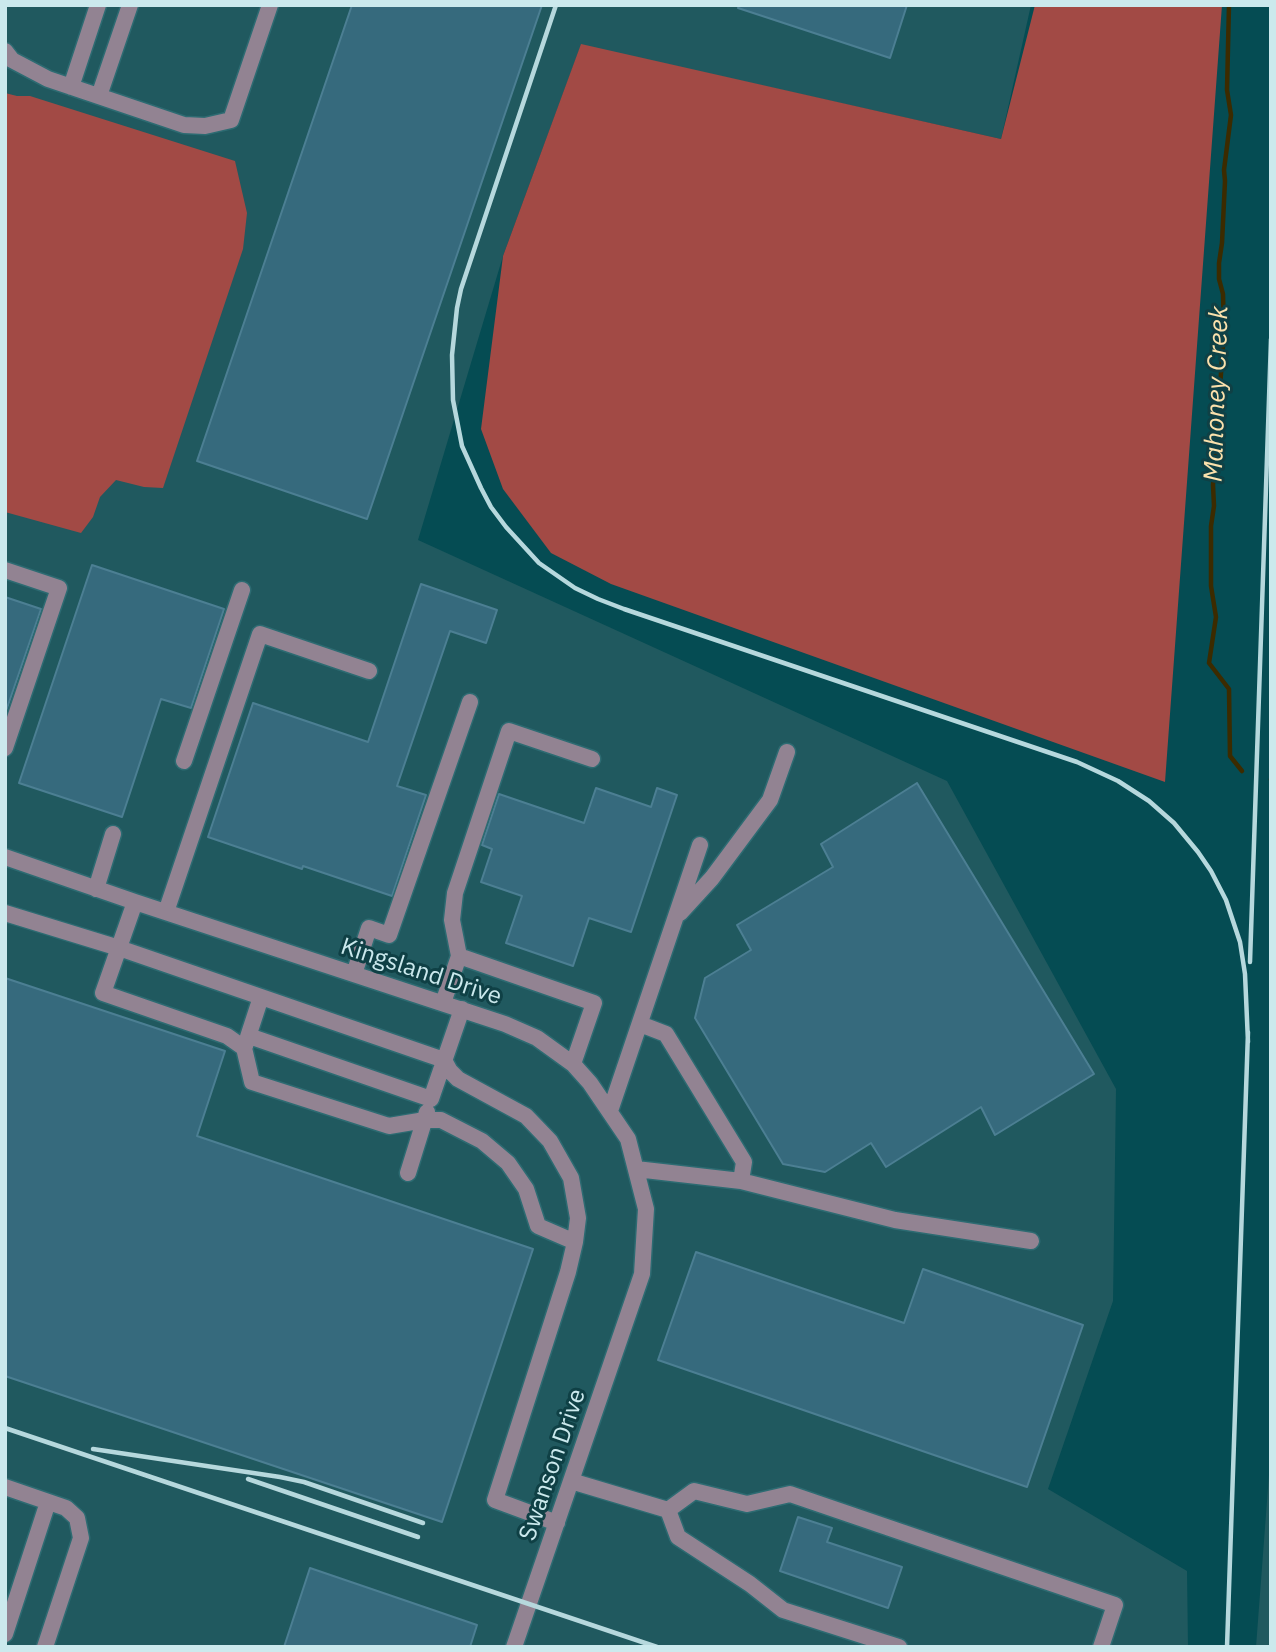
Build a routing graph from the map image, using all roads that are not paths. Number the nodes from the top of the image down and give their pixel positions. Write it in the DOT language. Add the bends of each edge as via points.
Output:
graph roads {
  1 [pos="99,5"];
  2 [pos="130,5"];
  3 [pos="270,5"];
  4 [pos="5,51"];
  5 [pos="71,87"];
  6 [pos="99,96"];
  7 [pos="5,570"];
  8 [pos="242,590"];
  9 [pos="369,671"];
  10 [pos="470,702"];
  11 [pos="5,748"];
  12 [pos="787,752"];
  13 [pos="592,759"];
  14 [pos="184,761"];
  15 [pos="113,834"];
  16 [pos="701,845"];
  17 [pos="5,857"];
  18 [pos="96,889"];
  19 [pos="135,902"];
  20 [pos="166,912"];
  21 [pos="5,913"];
  22 [pos="676,918"];
  23 [pos="119,948"];
  24 [pos="459,956"];
  25 [pos="354,974"];
  26 [pos="261,997"];
  27 [pos="443,1003"];
  28 [pos="462,1009"];
  29 [pos="640,1024"];
  30 [pos="246,1042"];
  31 [pos="444,1060"];
  32 [pos="573,1064"];
  33 [pos="431,1100"];
  34 [pos="610,1111"];
  35 [pos="425,1120"];
  36 [pos="636,1169"];
  37 [pos="408,1173"];
  38 [pos="741,1181"];
  39 [pos="1031,1241"];
  40 [pos="575,1242"];
  41 [pos="634,1298"];
  42 [pos="571,1480"];
  43 [pos="5,1487"];
  44 [pos="48,1502"];
  45 [pos="668,1510"];
  46 [pos="557,1523"];
  47 [pos="5,1634"];
  48 [pos="45,1647"];
  49 [pos="514,1647"];
  50 [pos="898,1647"];
  51 [pos="1101,1647"];
  1 -- 5 [label="street"];
  2 -- 6 [label="street"];
  3 -- 6 [label="street" via="231,120 184,125"];
  4 -- 5 [label="street" via="12,60"];
  5 -- 6 [label="street"];
  7 -- 11 [label="street" via="59,588"];
  8 -- 14 [label="street"];
  9 -- 20 [label="street" via="260,634"];
  10 -- 25 [label="street" via="389,935 369,928"];
  12 -- 22 [label="street" via="769,800 712,878"];
  13 -- 24 [label="street" via="509,731 455,893 452,920"];
  15 -- 18 [label="street"];
  16 -- 22 [label="street"];
  17 -- 18 [label="street, Kingsland Drive"];
  18 -- 19 [label="street, Kingsland Drive"];
  19 -- 20 [label="street, Kingsland Drive"];
  19 -- 23 [label="street"];
  20 -- 25 [label="street, Kingsland Drive"];
  21 -- 23 [label="street"];
  22 -- 29 [label="street"];
  23 -- 26 [label="street"];
  23 -- 30 [label="street" via="103,993"];
  24 -- 27 [label="street"];
  24 -- 32 [label="street" via="594,1003"];
  25 -- 27 [label="street, Kingsland Drive"];
  26 -- 30 [label="street"];
  26 -- 31 [label="street"];
  27 -- 28 [label="street, Kingsland Drive"];
  28 -- 31 [label="street"];
  28 -- 32 [label="street, Kingsland Drive" via="537,1038"];
  29 -- 34 [label="street"];
  29 -- 38 [label="street" via="666,1034 744,1163"];
  30 -- 33 [label="street"];
  30 -- 35 [label="street" via="252,1082 389,1126"];
  31 -- 33 [label="street"];
  31 -- 40 [label="street" via="458,1079 526,1116 550,1141 571,1178 578,1218"];
  32 -- 34 [label="street, Kingsland Drive"];
  33 -- 35 [label="street"];
  34 -- 36 [label="street, Kingsland Drive" via="628,1139"];
  35 -- 37 [label="street"];
  35 -- 40 [label="street" via="441,1120 482,1140 508,1163 526,1189 538,1226"];
  36 -- 38 [label="street"];
  36 -- 41 [label="street, Kingsland Drive" via="646,1209 642,1274"];
  38 -- 39 [label="street" via="895,1220"];
  40 -- 46 [label="street" via="495,1500"];
  41 -- 42 [label="street, Swanson Drive"];
  42 -- 45 [label="street"];
  42 -- 46 [label="street, Swanson Drive"];
  43 -- 44 [label="street"];
  44 -- 47 [label="street"];
  44 -- 48 [label="street" via="78,1518 81,1538"];
  45 -- 50 [label="street" via="678,1537 783,1610"];
  45 -- 51 [label="street" via="694,1491 747,1504 790,1494 1115,1605"];
  46 -- 49 [label="street, Swanson Drive"];
}
